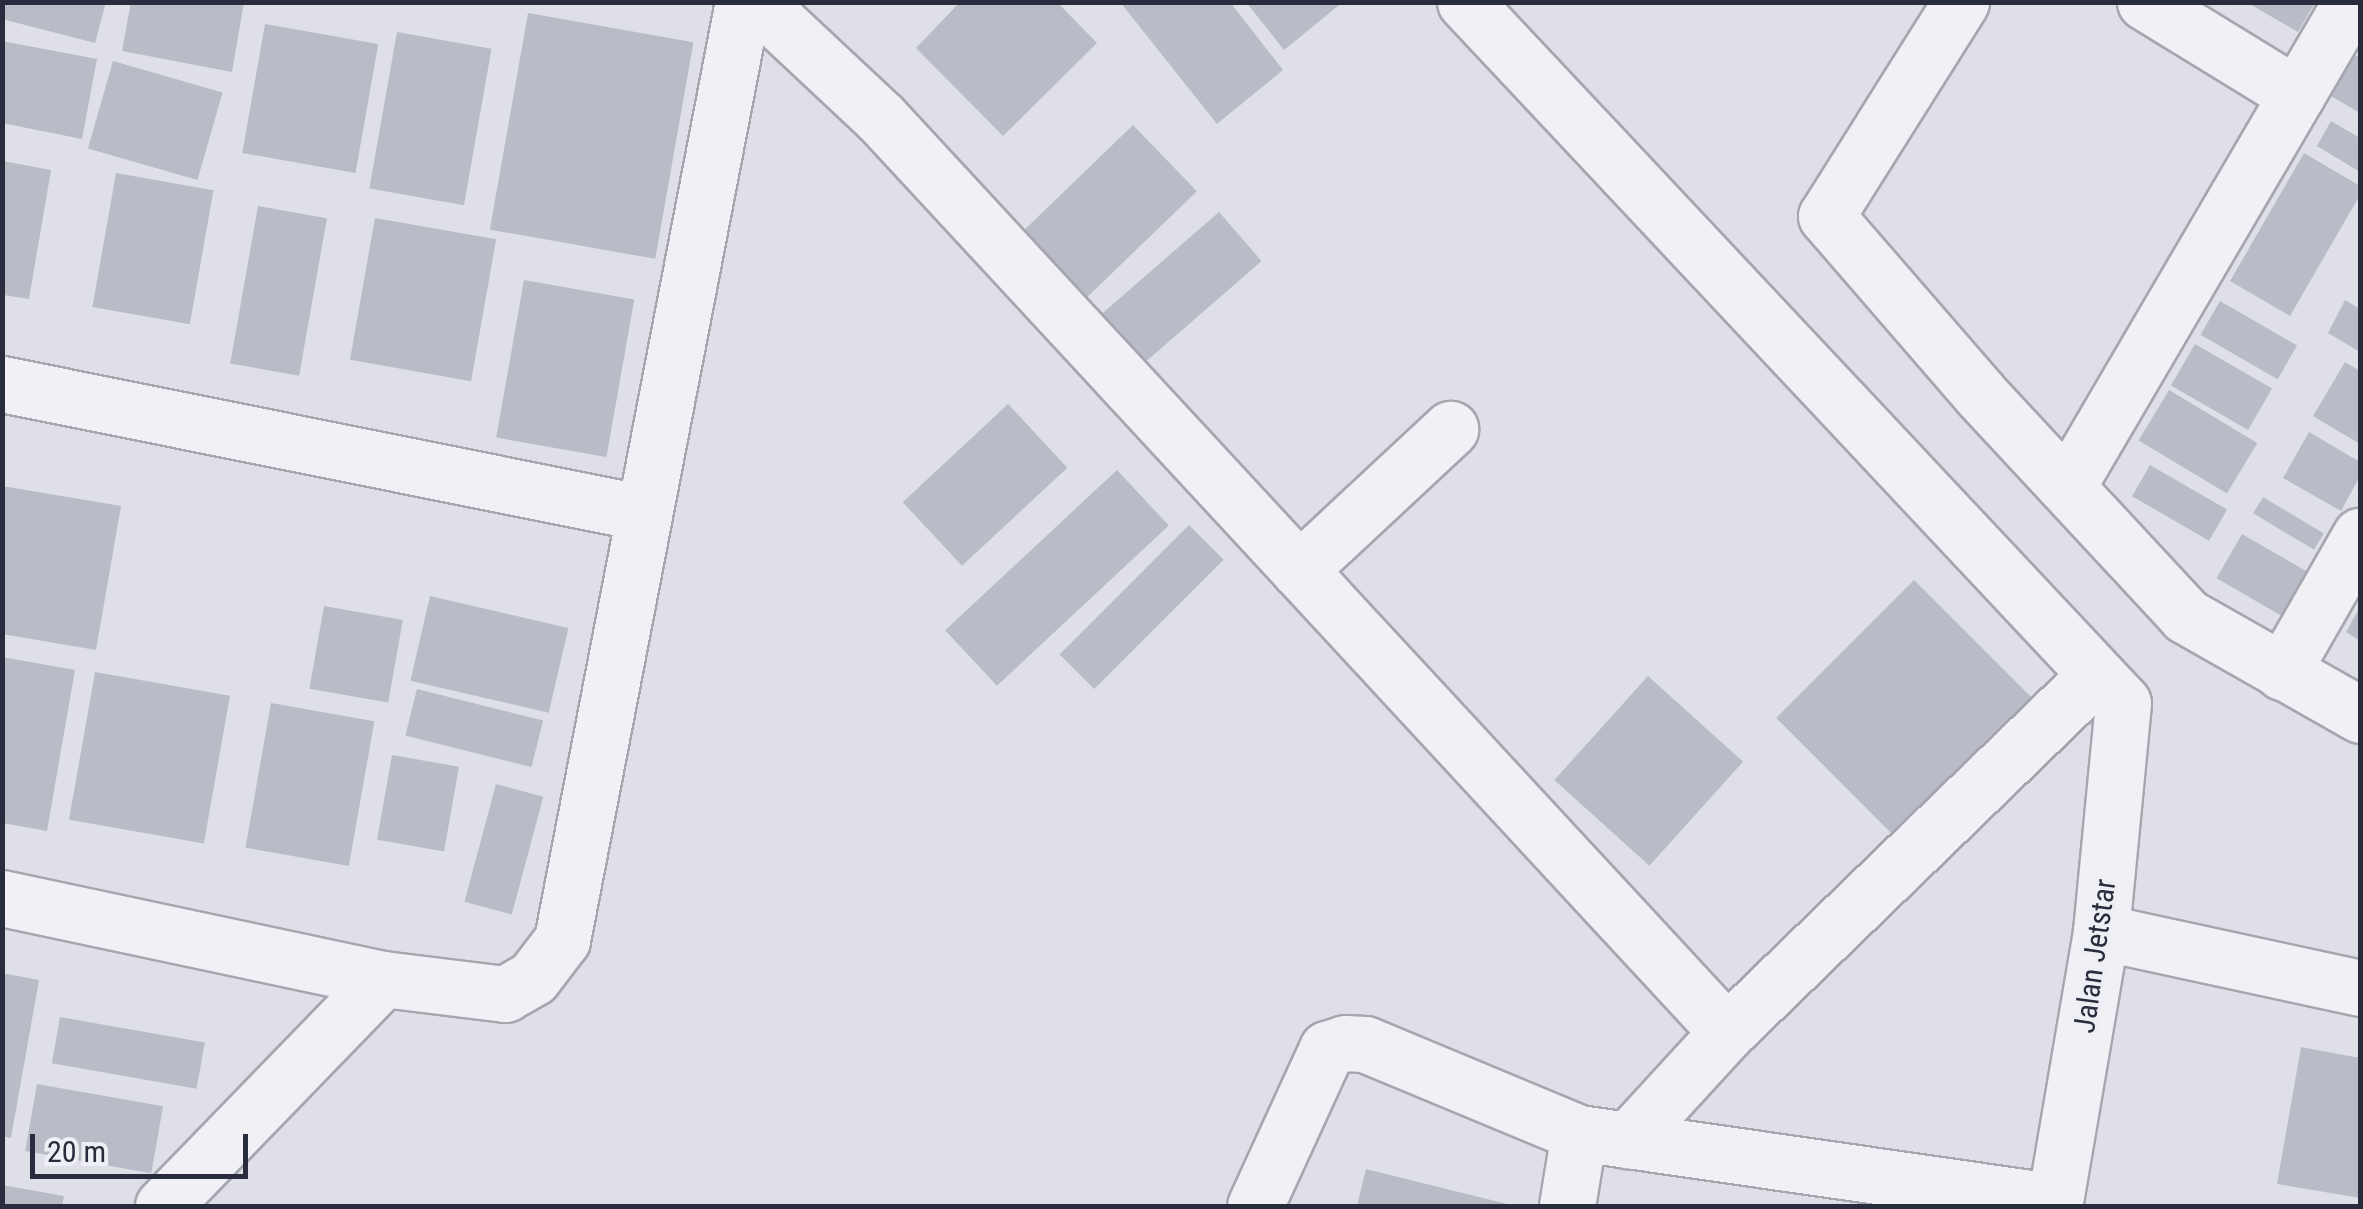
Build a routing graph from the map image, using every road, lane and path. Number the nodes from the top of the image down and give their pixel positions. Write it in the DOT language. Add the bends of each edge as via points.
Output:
graph roads {
  1 [pos="743,2"];
  2 [pos="757,2"];
  3 [pos="1465,2"];
  4 [pos="1962,2"];
  5 [pos="2145,2"];
  6 [pos="2351,2"];
  7 [pos="2297,96"];
  8 [pos="2,384"];
  9 [pos="1450,429"];
  10 [pos="2066,487"];
  11 [pos="644,513"];
  12 [pos="2360,536"];
  13 [pos="1299,570"];
  14 [pos="2282,672"];
  15 [pos="2108,690"];
  16 [pos="2360,714"];
  17 [pos="2,898"];
  18 [pos="2102,932"];
  19 [pos="383,979"];
  20 [pos="2360,988"];
  21 [pos="1727,1032"];
  22 [pos="1604,1136"];
  23 [pos="2055,1204"];
  24 [pos="164,1206"];
  25 [pos="1255,1206"];
  26 [pos="1566,1206"];
  1 -- 11 [label="street"];
  2 -- 13 [label="street" via="880,116"];
  3 -- 15 [label="street"];
  4 -- 10 [label="street" via="1826,216"];
  5 -- 7 [label="street"];
  6 -- 7 [label="street"];
  7 -- 10 [label="street"];
  8 -- 11 [label="street"];
  9 -- 13 [label="street"];
  10 -- 14 [label="street" via="2186,616"];
  11 -- 19 [label="street" via="562,940 533,978 505,994"];
  12 -- 14 [label="street"];
  13 -- 21 [label="street"];
  14 -- 16 [label="street"];
  15 -- 18 [label="street, Jalan Jetstar"];
  15 -- 21 [label="street"];
  17 -- 19 [label="street"];
  18 -- 20 [label="street"];
  18 -- 23 [label="street, Jalan Jetstar"];
  19 -- 24 [label="street"];
  21 -- 22 [label="street"];
  22 -- 23 [label="street"];
  22 -- 25 [label="street" via="1365,1044 1345,1043 1327,1049"];
  22 -- 26 [label="street"];
}
